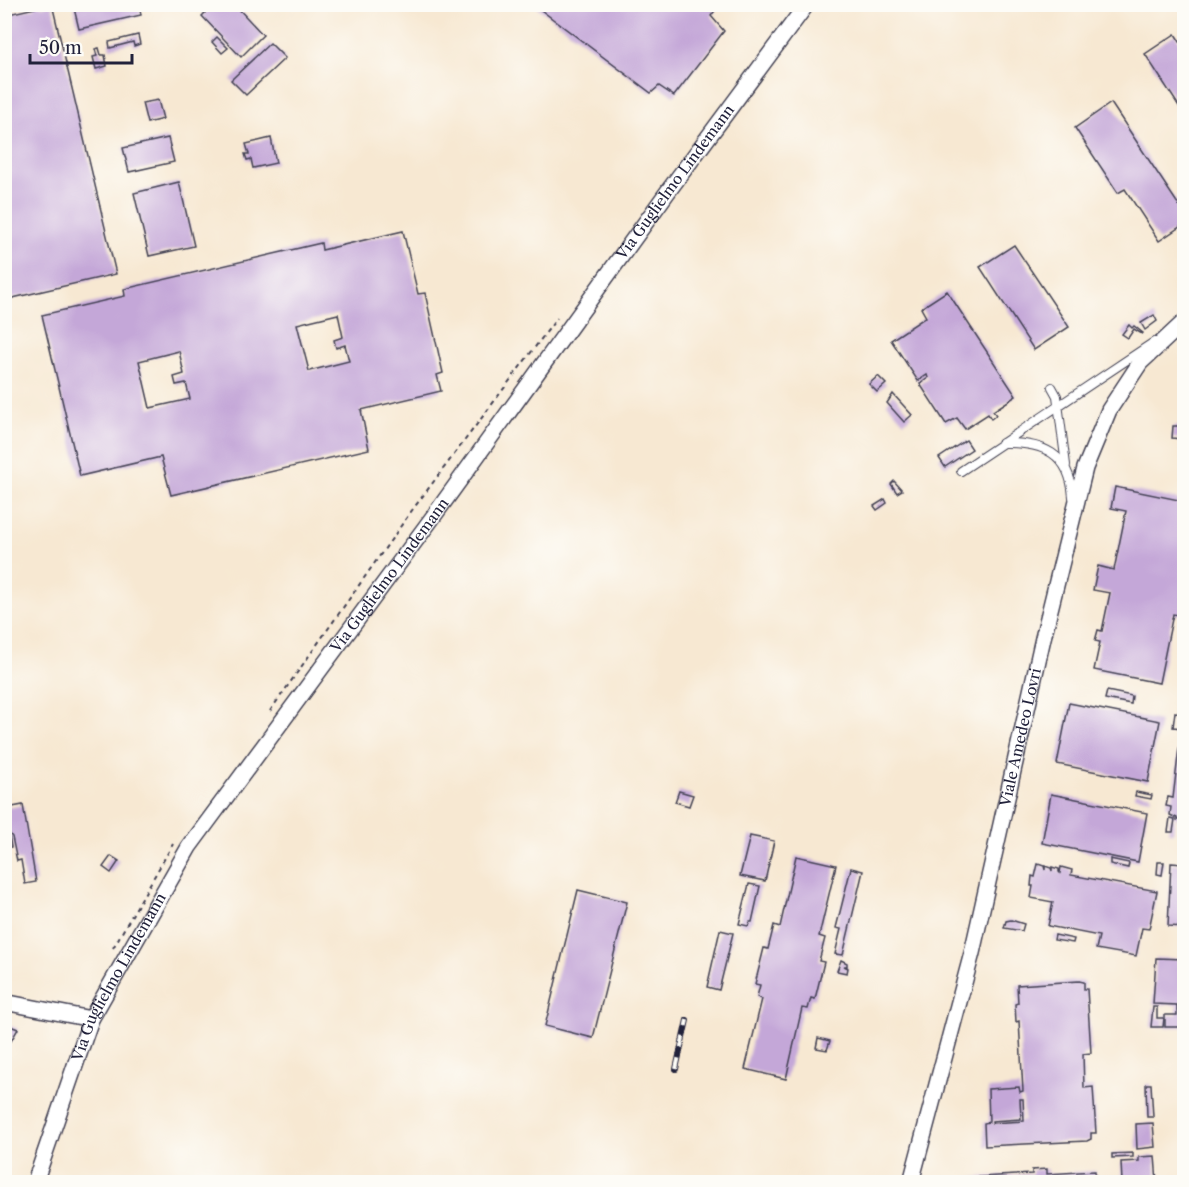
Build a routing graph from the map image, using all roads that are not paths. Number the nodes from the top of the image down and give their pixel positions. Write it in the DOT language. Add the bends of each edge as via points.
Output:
graph roads {
  1 [pos="807,4"];
  2 [pos="1182,323"];
  3 [pos="1052,387"];
  4 [pos="1058,405"];
  5 [pos="1003,443"];
  6 [pos="1066,467"];
  7 [pos="961,471"];
  8 [pos="1074,507"];
  9 [pos="4,1002"];
  10 [pos="91,1019"];
  11 [pos="35,1182"];
  12 [pos="911,1182"];
  1 -- 10 [label="street, Via Guglielmo Lindemann" via="189,848"];
  2 -- 4 [label="lane"];
  2 -- 8 [label="street, Viale Amedeo Lovri" via="1140,363 1109,410"];
  3 -- 4 [label="lane"];
  4 -- 5 [label="lane"];
  4 -- 6 [label="lane"];
  5 -- 6 [label="lane" via="1032,445 1058,458"];
  5 -- 7 [label="lane"];
  6 -- 8 [label="lane"];
  8 -- 12 [label="street, Viale Amedeo Lovri" via="972,953"];
  9 -- 10 [label="street"];
  10 -- 11 [label="street, Via Guglielmo Lindemann"];
}
